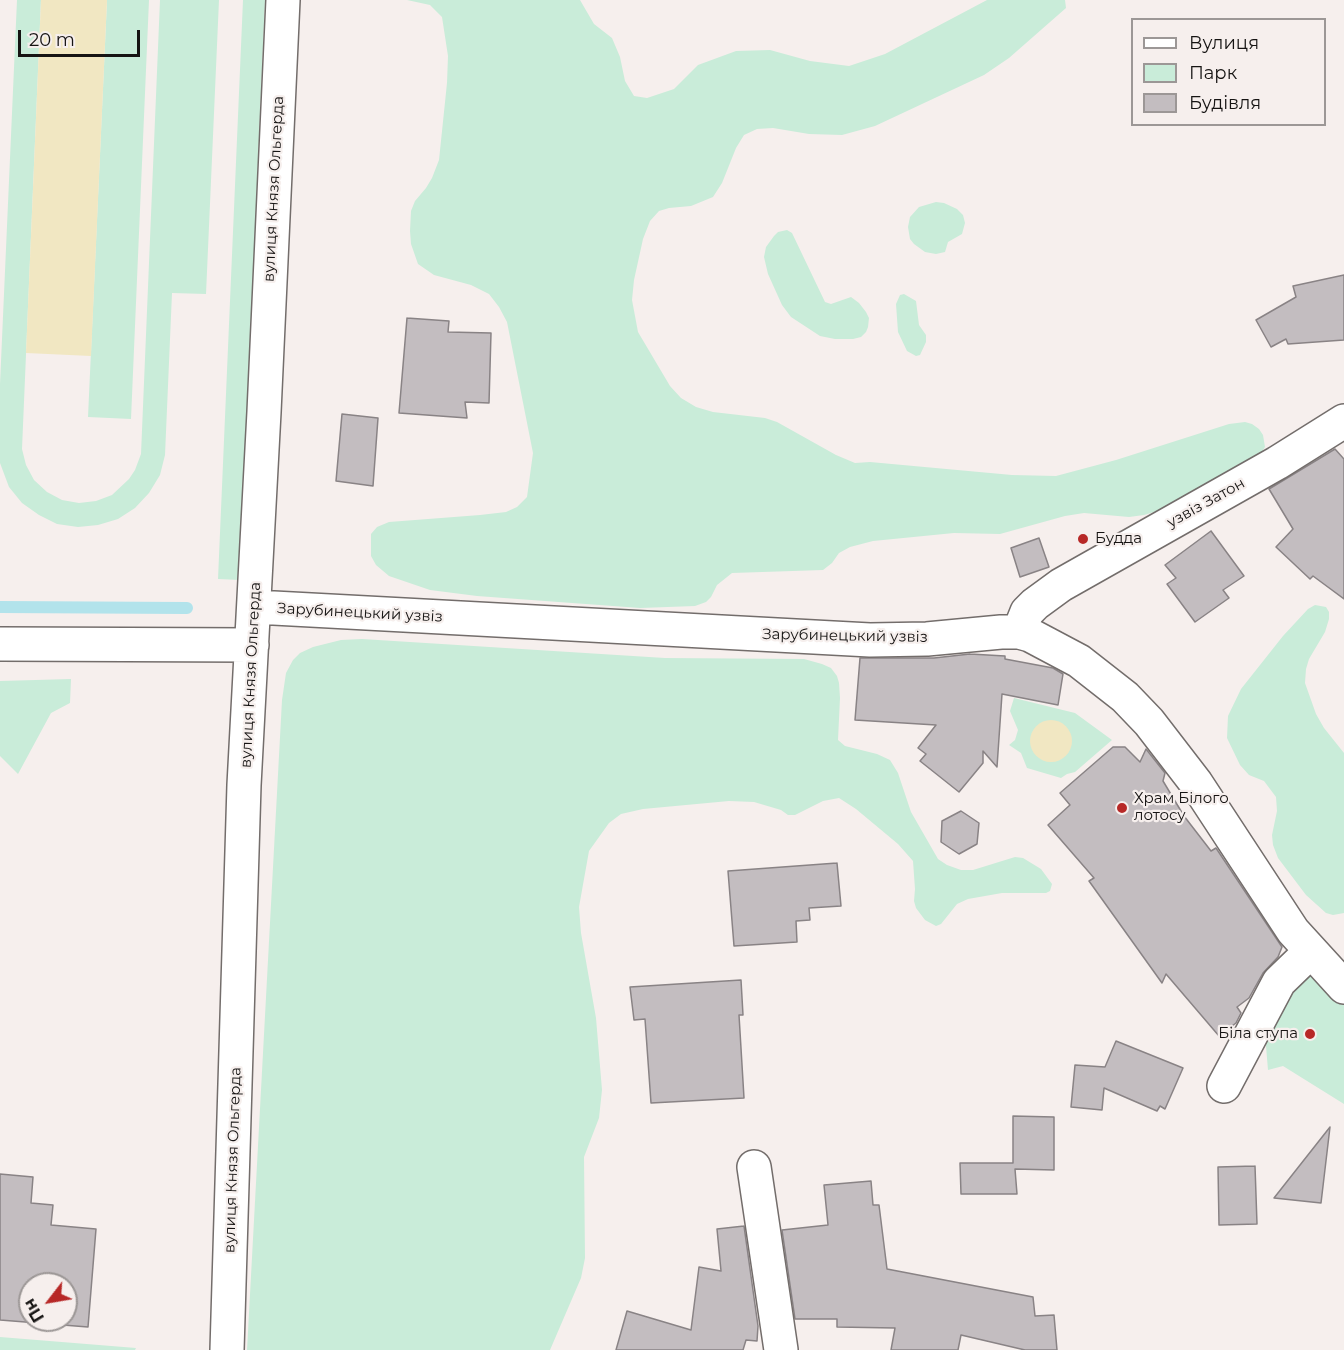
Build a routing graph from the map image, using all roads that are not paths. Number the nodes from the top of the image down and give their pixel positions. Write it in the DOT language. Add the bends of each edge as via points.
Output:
graph roads {
  1 [pos="283,0"];
  2 [pos="1344,421"];
  3 [pos="255,607"];
  4 [pos="1019,632"];
  5 [pos="0,644"];
  6 [pos="252,645"];
  7 [pos="1310,952"];
  8 [pos="1344,987"];
  9 [pos="1224,1086"];
  10 [pos="754,1167"];
  11 [pos="227,1350"];
  12 [pos="781,1350"];
  1 -- 3 [label="street, вулиця Князя Ольгерда"];
  2 -- 4 [label="street, узвіз Затон" via="1061,585 1035,604"];
  3 -- 4 [label="street, Зарубинецький узвіз" via="861,639"];
  3 -- 6 [label="street, вулиця Князя Ольгерда"];
  4 -- 7 [label="street, Зарубинецький узвіз" via="1045,641 1079,661 1149,722 1196,783"];
  5 -- 6 [label="street"];
  6 -- 11 [label="street, вулиця Князя Ольгерда"];
  7 -- 8 [label="street, Зарубинецький узвіз"];
  7 -- 9 [label="street" via="1279,982"];
  10 -- 12 [label="street"];
}
